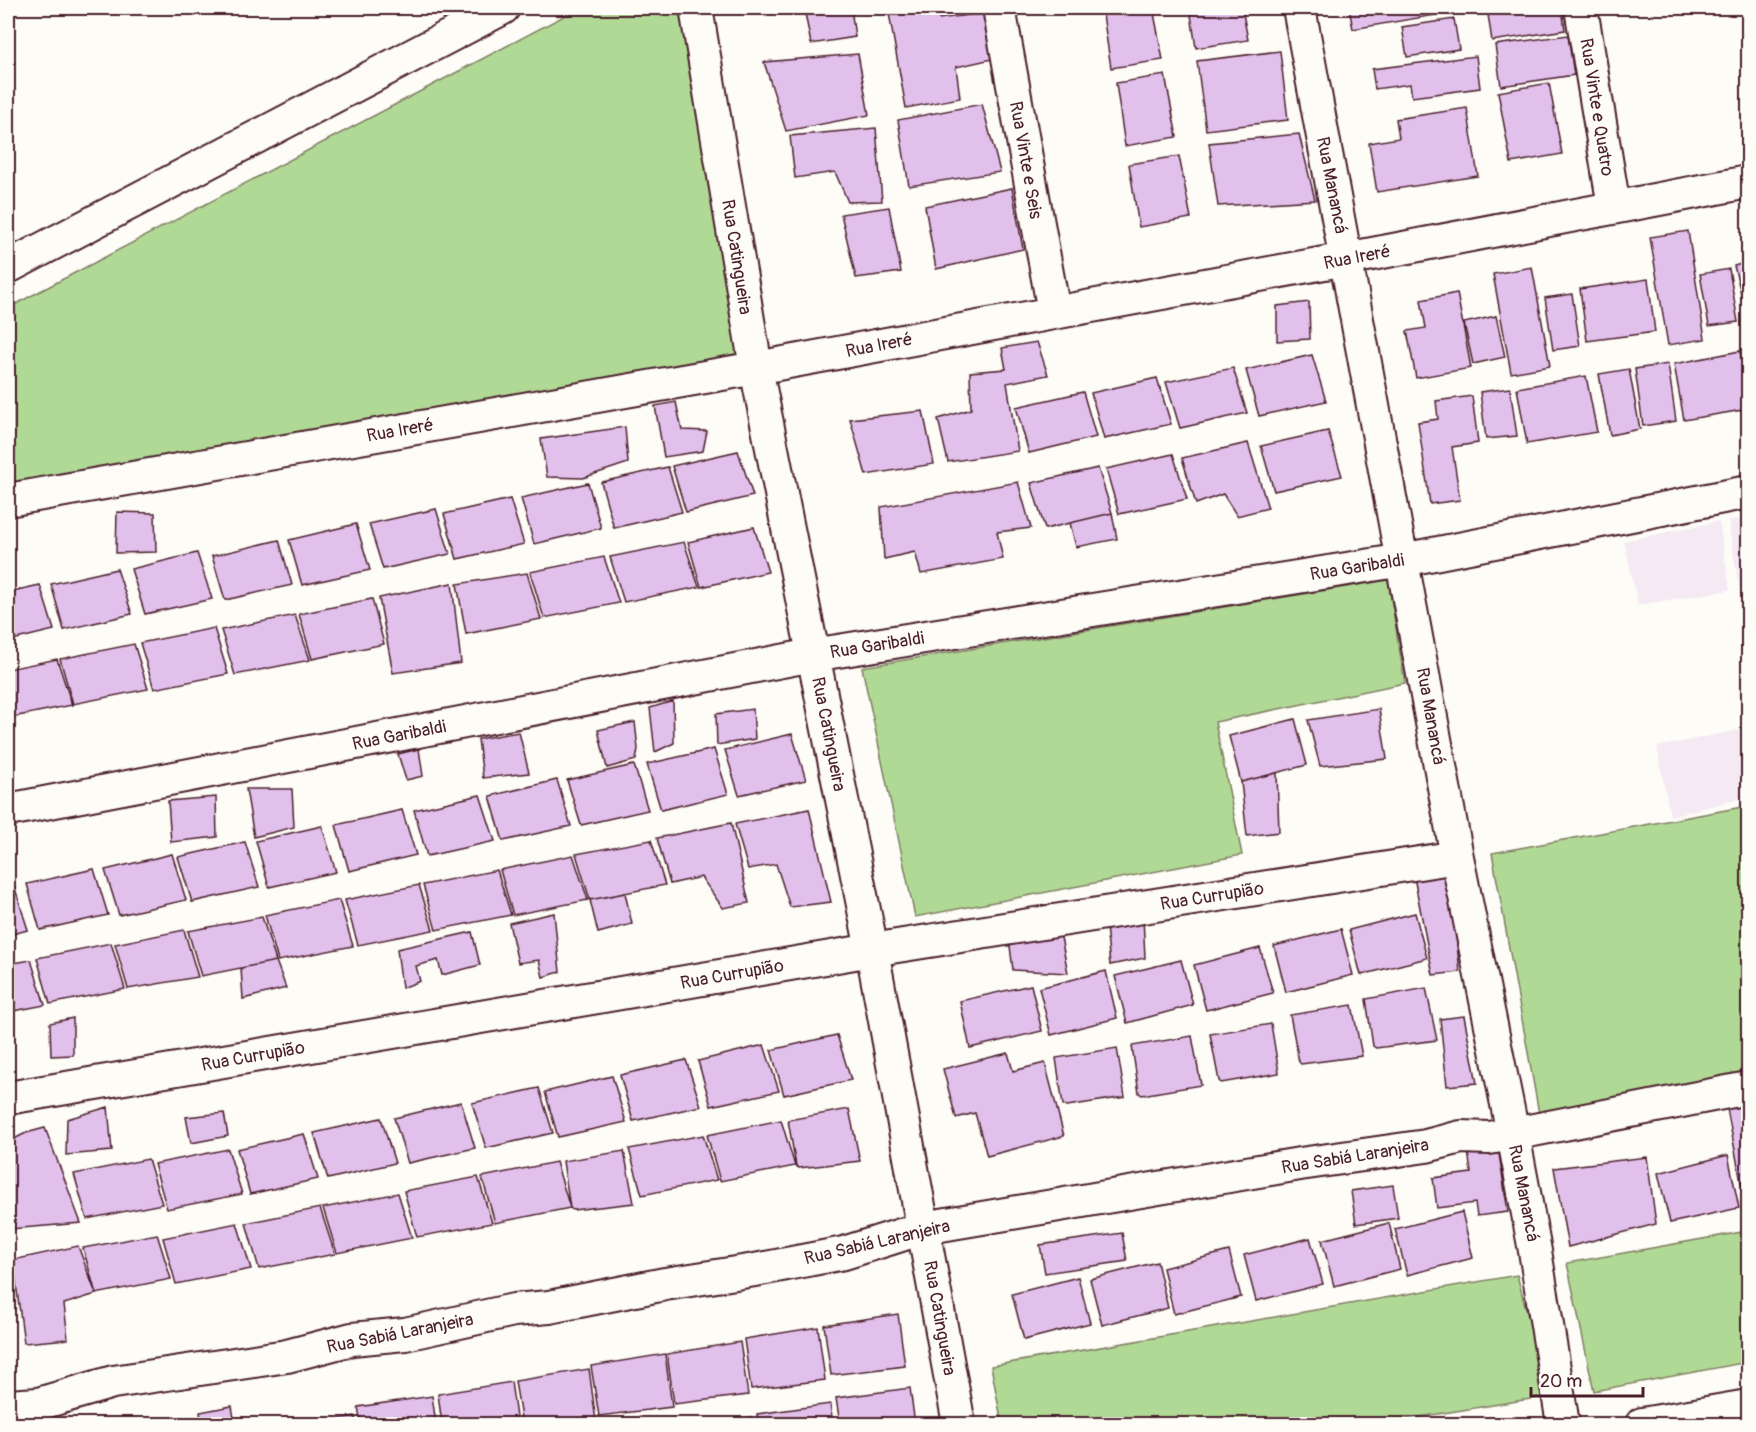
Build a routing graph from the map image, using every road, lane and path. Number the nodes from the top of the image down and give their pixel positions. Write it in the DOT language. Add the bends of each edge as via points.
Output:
graph roads {
  1 [pos="503,8"];
  2 [pos="696,8"];
  3 [pos="999,8"];
  4 [pos="1299,8"];
  5 [pos="1581,8"];
  6 [pos="1749,182"];
  7 [pos="1614,207"];
  8 [pos="1346,259"];
  9 [pos="8,267"];
  10 [pos="1053,312"];
  11 [pos="756,368"];
  12 [pos="1749,492"];
  13 [pos="8,500"];
  14 [pos="1403,560"];
  15 [pos="813,656"];
  16 [pos="8,810"];
  17 [pos="1457,857"];
  18 [pos="872,950"];
  19 [pos="1749,1088"];
  20 [pos="8,1098"];
  21 [pos="1513,1134"];
  22 [pos="923,1228"];
  23 [pos="8,1406"];
  24 [pos="1749,1407"];
  25 [pos="959,1425"];
  26 [pos="1563,1425"];
  27 [pos="1642,1425"];
  1 -- 9 [label="street"];
  2 -- 11 [label="street, Rua Catingueira"];
  3 -- 10 [label="street, Rua Vinte e Seis"];
  4 -- 8 [label="street, Rua Manancá"];
  5 -- 7 [label="street, Rua Vinte e Quatro"];
  6 -- 7 [label="street, Rua Ireré"];
  7 -- 8 [label="street, Rua Ireré"];
  8 -- 10 [label="street, Rua Ireré"];
  8 -- 14 [label="street, Rua Manancá"];
  10 -- 11 [label="street, Rua Ireré"];
  11 -- 13 [label="street, Rua Ireré"];
  11 -- 15 [label="street, Rua Catingueira"];
  12 -- 14 [label="street, Rua Garibaldi"];
  14 -- 15 [label="street, Rua Garibaldi"];
  14 -- 17 [label="street, Rua Manancá"];
  15 -- 16 [label="street, Rua Garibaldi"];
  15 -- 18 [label="street, Rua Catingueira"];
  17 -- 18 [label="street, Rua Currupião"];
  17 -- 21 [label="street, Rua Manancá"];
  18 -- 20 [label="street, Rua Currupião"];
  18 -- 22 [label="street, Rua Catingueira"];
  19 -- 21 [label="street, Rua Sabiá Laranjeira"];
  21 -- 22 [label="street, Rua Sabiá Laranjeira" via="1461,1137 1415,1148"];
  21 -- 26 [label="street, Rua Manancá"];
  22 -- 23 [label="street, Rua Sabiá Laranjeira" via="844,1252 755,1270 514,1310 405,1334 352,1339 275,1358 113,1382 38,1404"];
  22 -- 25 [label="street, Rua Catingueira"];
  24 -- 27 [label="street"];
}
